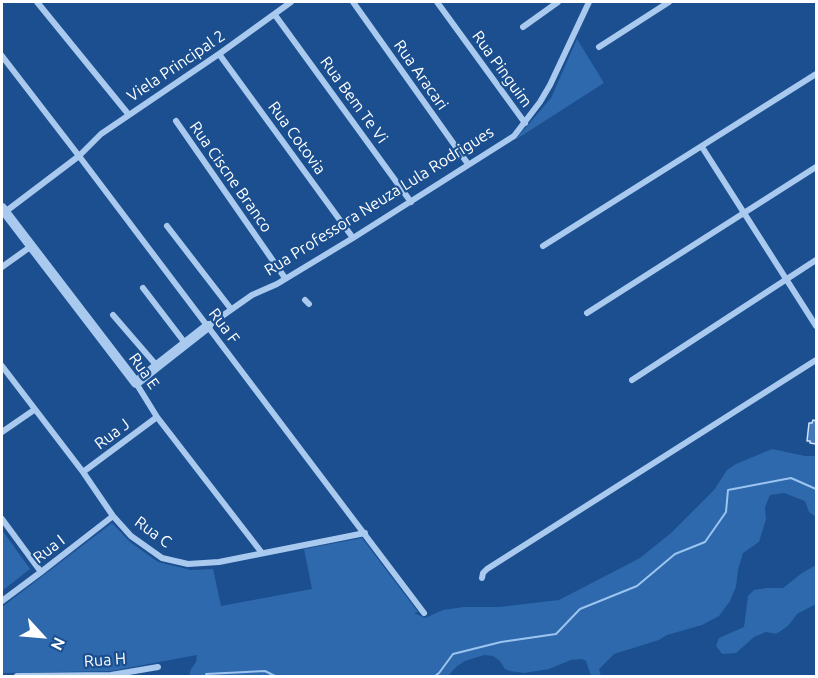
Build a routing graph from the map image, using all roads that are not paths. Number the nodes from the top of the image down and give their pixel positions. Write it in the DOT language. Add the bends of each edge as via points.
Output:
graph roads {
  1 [pos="37,2"];
  2 [pos="291,2"];
  3 [pos="353,2"];
  4 [pos="437,2"];
  5 [pos="558,2"];
  6 [pos="589,2"];
  7 [pos="669,2"];
  8 [pos="275,15"];
  9 [pos="523,27"];
  10 [pos="599,47"];
  11 [pos="219,54"];
  12 [pos="2,56"];
  13 [pos="816,74"];
  14 [pos="129,115"];
  15 [pos="176,121"];
  16 [pos="525,123"];
  17 [pos="702,147"];
  18 [pos="79,156"];
  19 [pos="468,164"];
  20 [pos="816,167"];
  21 [pos="411,202"];
  22 [pos="3,210"];
  23 [pos="744,212"];
  24 [pos="167,226"];
  25 [pos="353,238"];
  26 [pos="543,246"];
  27 [pos="30,247"];
  28 [pos="816,261"];
  29 [pos="2,265"];
  30 [pos="285,278"];
  31 [pos="787,279"];
  32 [pos="143,288"];
  33 [pos="231,309"];
  34 [pos="587,313"];
  35 [pos="113,315"];
  36 [pos="208,326"];
  37 [pos="816,326"];
  38 [pos="185,343"];
  39 [pos="816,360"];
  40 [pos="2,366"];
  41 [pos="157,366"];
  42 [pos="632,380"];
  43 [pos="136,383"];
  44 [pos="34,410"];
  45 [pos="157,417"];
  46 [pos="2,432"];
  47 [pos="83,472"];
  48 [pos="112,516"];
  49 [pos="2,519"];
  50 [pos="365,533"];
  51 [pos="262,553"];
  52 [pos="41,572"];
  53 [pos="482,578"];
  54 [pos="2,601"];
  55 [pos="424,613"];
  56 [pos="158,667"];
  57 [pos="17,676"];
  58 [pos="110,676"];
  1 -- 14 [label="street"];
  2 -- 8 [label="street, Viela Principal 2"];
  3 -- 19 [label="street, Rua Aracari"];
  4 -- 16 [label="street, Rua Pinguim"];
  5 -- 9 [label="street"];
  6 -- 16 [label="street, Rua Professora Neuza Lula Rodrigues" via="550,85"];
  7 -- 10 [label="street"];
  8 -- 11 [label="street, Viela Principal 2"];
  8 -- 21 [label="street, Rua Bem Te Vi"];
  11 -- 14 [label="street, Viela Principal 2"];
  11 -- 25 [label="street, Rua Cotovia"];
  12 -- 18 [label="street, Rua F"];
  13 -- 17 [label="street"];
  14 -- 18 [label="street, Viela Principal 2" via="101,134"];
  15 -- 30 [label="street, Rua Ciscne Branco"];
  16 -- 19 [label="street, Rua Professora Neuza Lula Rodrigues" via="514,136"];
  17 -- 23 [label="street"];
  17 -- 26 [label="street"];
  18 -- 22 [label="street, Viela Principal 2"];
  18 -- 36 [label="street, Rua F"];
  19 -- 21 [label="street, Rua Professora Neuza Lula Rodrigues"];
  20 -- 23 [label="street"];
  21 -- 25 [label="street, Rua Professora Neuza Lula Rodrigues"];
  22 -- 27 [label="street, Rua E"];
  23 -- 31 [label="street"];
  23 -- 34 [label="street"];
  24 -- 33 [label="street"];
  25 -- 30 [label="street, Rua Professora Neuza Lula Rodrigues"];
  27 -- 29 [label="street"];
  27 -- 43 [label="street, Rua E"];
  28 -- 31 [label="street"];
  30 -- 33 [label="street, Rua Professora Neuza Lula Rodrigues"];
  31 -- 37 [label="street"];
  31 -- 42 [label="street"];
  32 -- 38 [label="street"];
  33 -- 36 [label="street, Rua Professora Neuza Lula Rodrigues"];
  35 -- 41 [label="street"];
  36 -- 38 [label="street, Rua Professora Neuza Lula Rodrigues"];
  36 -- 50 [label="street, Rua F"];
  38 -- 41 [label="street, Rua Professora Neuza Lula Rodrigues"];
  39 -- 53 [label="street" via="487,569"];
  40 -- 44 [label="street, Rua C"];
  41 -- 43 [label="street, Rua Professora Neuza Lula Rodrigues"];
  43 -- 45 [label="street, Rua E"];
  44 -- 46 [label="street"];
  44 -- 47 [label="street, Rua C"];
  45 -- 47 [label="street, Rua J"];
  45 -- 51 [label="street, Rua E"];
  47 -- 48 [label="street, Rua C"];
  48 -- 51 [label="street, Rua C" via="131,536 162,558 188,564"];
  48 -- 52 [label="street, Rua I"];
  49 -- 52 [label="street"];
  50 -- 51 [label="street, Rua C"];
  50 -- 55 [label="street, Rua F"];
  52 -- 54 [label="street, Rua I"];
  56 -- 58 [label="street, Rua H"];
  57 -- 58 [label="street, Rua H"];
}
